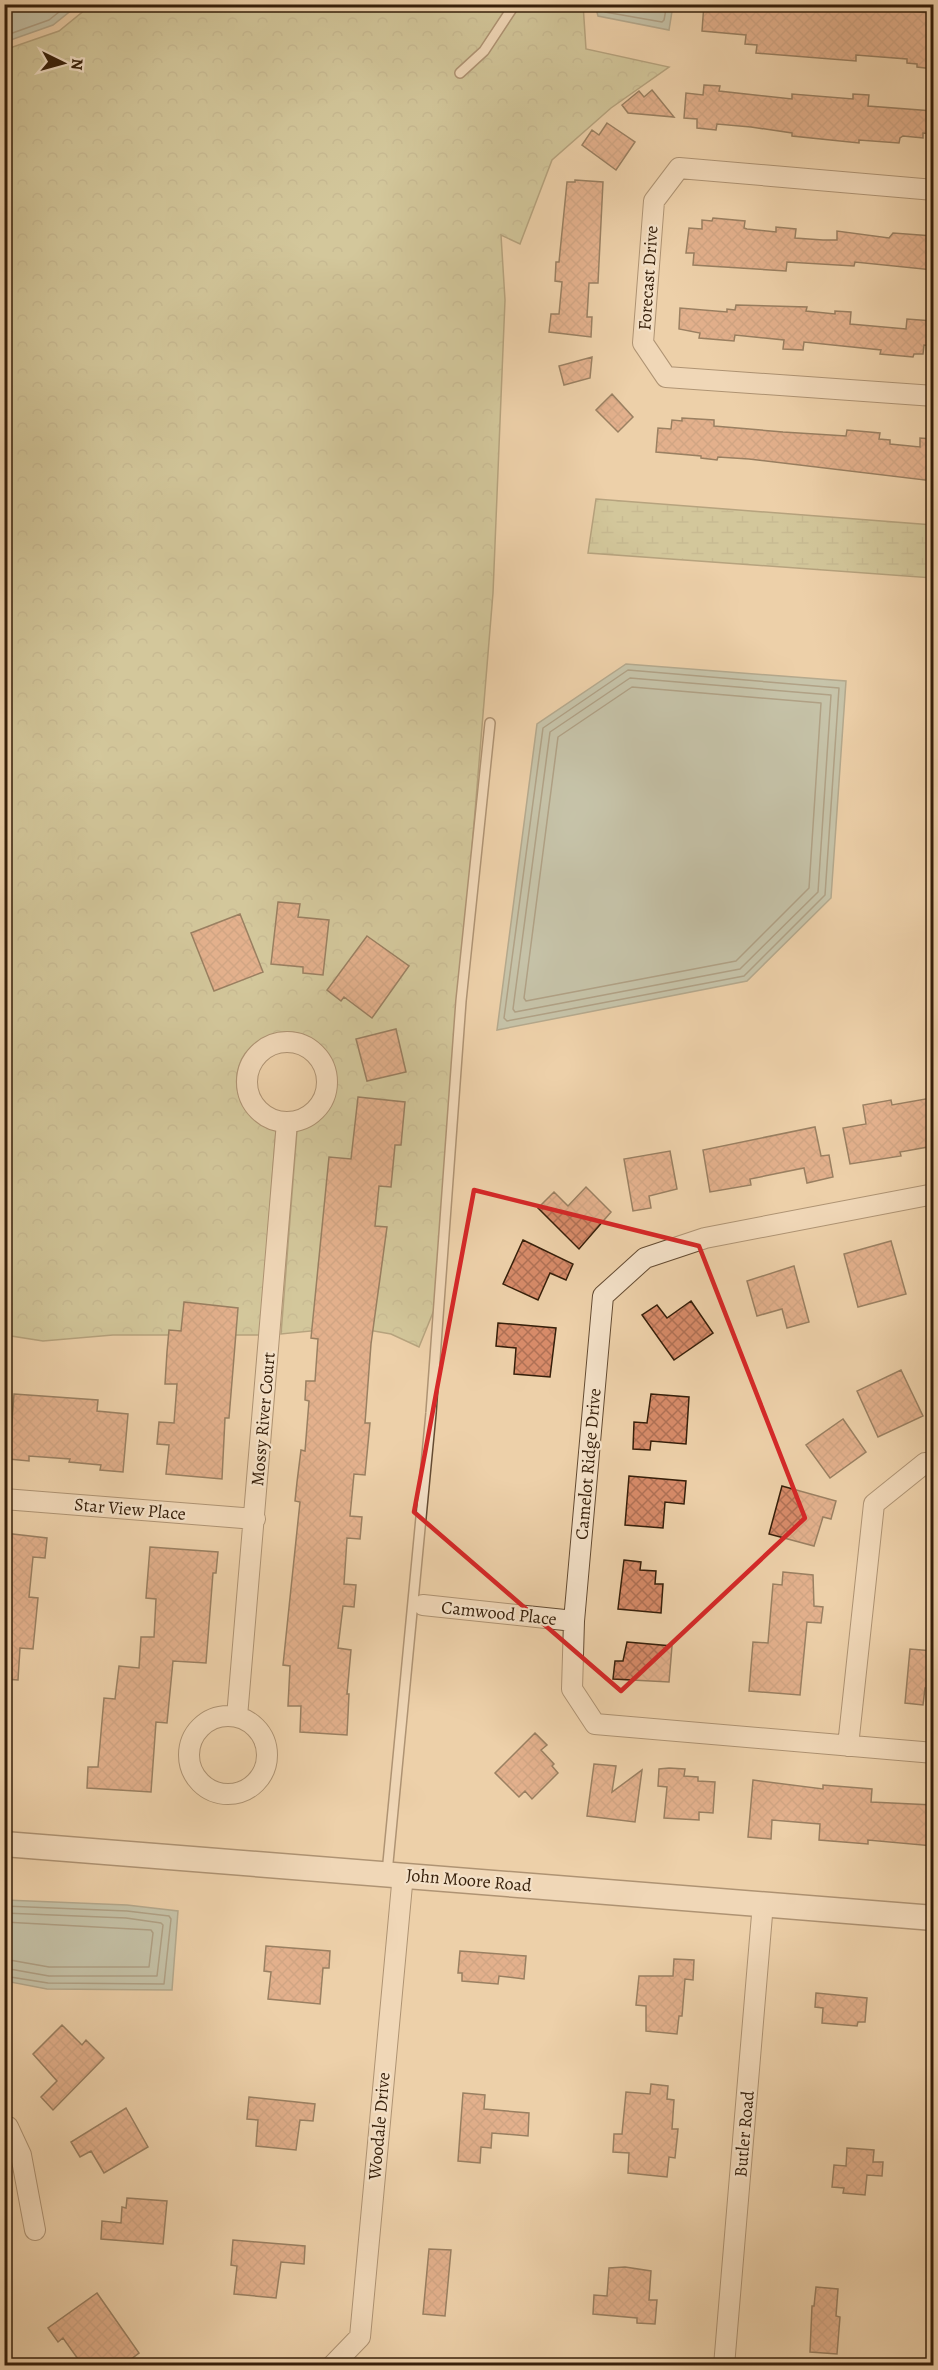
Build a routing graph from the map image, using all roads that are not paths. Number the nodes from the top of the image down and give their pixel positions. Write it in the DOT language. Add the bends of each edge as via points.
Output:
graph roads {
  1 [pos="515,4"];
  2 [pos="460,73"];
  3 [pos="933,190"];
  4 [pos="933,396"];
  5 [pos="490,723"];
  6 [pos="287,1122"];
  7 [pos="933,1194"];
  8 [pos="933,1464"];
  9 [pos="4,1499"];
  10 [pos="255,1519"];
  11 [pos="423,1605"];
  12 [pos="574,1621"];
  13 [pos="237,1717"];
  14 [pos="848,1746"];
  15 [pos="933,1753"];
  16 [pos="4,1844"];
  17 [pos="395,1874"];
  18 [pos="763,1903"];
  19 [pos="933,1918"];
  20 [pos="4,2127"];
  21 [pos="35,2230"];
  22 [pos="332,2366"];
  23 [pos="724,2366"];
  1 -- 2 [label="lane" via="484,51"];
  3 -- 4 [label="street, Forecast Drive" via="680,168 654,201 643,344 666,377"];
  5 -- 17 [label="lane" via="461,1001"];
  6 -- 6 [label="street" via="301,1120 313,1112 326,1088 321,1062 312,1051 288,1041 275,1043 259,1053 248,1069 246,1082 248,1094 263,1115"];
  6 -- 10 [label="street, Mossy River Court"];
  7 -- 12 [label="street, Camelot Ridge Drive" via="705,1238 645,1258 603,1296"];
  8 -- 14 [label="street" via="925,1463 874,1504"];
  9 -- 10 [label="street, Star View Place"];
  10 -- 13 [label="street, Mossy River Court"];
  11 -- 12 [label="street, Camwood Place"];
  12 -- 14 [label="street, Camelot Ridge Drive" via="572,1689 595,1724"];
  13 -- 13 [label="street" via="253,1725 265,1740 266,1765 261,1776 242,1792 217,1793 195,1777 190,1765 192,1738 211,1720"];
  14 -- 15 [label="street, Camelot Ridge Drive"];
  16 -- 17 [label="street, John Moore Road"];
  17 -- 18 [label="street, John Moore Road"];
  17 -- 22 [label="street, Woodale Drive" via="360,2337"];
  18 -- 19 [label="street, John Moore Road"];
  18 -- 23 [label="street, Butler Road"];
  20 -- 21 [label="street" via="8,2127 21,2155"];
}
